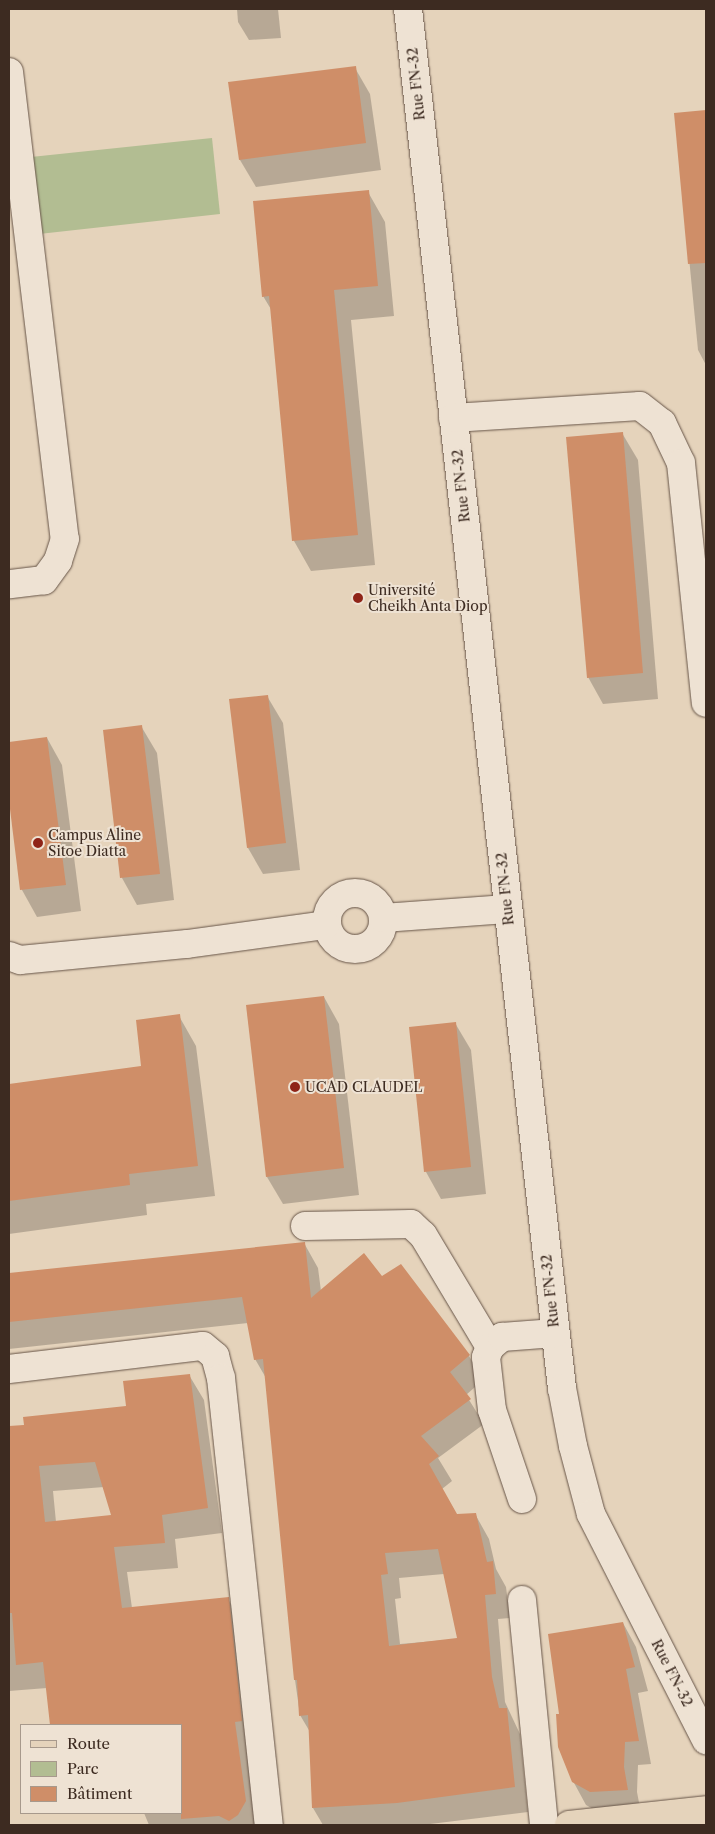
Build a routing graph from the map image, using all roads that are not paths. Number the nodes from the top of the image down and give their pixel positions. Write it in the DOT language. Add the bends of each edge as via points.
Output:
graph roads {
  1 [pos="408,9"];
  2 [pos="9,72"];
  3 [pos="453,418"];
  4 [pos="9,584"];
  5 [pos="706,704"];
  6 [pos="507,909"];
  7 [pos="383,918"];
  8 [pos="326,925"];
  9 [pos="9,956"];
  10 [pos="305,1226"];
  11 [pos="555,1333"];
  12 [pos="490,1347"];
  13 [pos="9,1369"];
  14 [pos="522,1499"];
  15 [pos="522,1600"];
  16 [pos="706,1740"];
  17 [pos="706,1810"];
  18 [pos="270,1825"];
  19 [pos="544,1825"];
  20 [pos="569,1825"];
  1 -- 3 [label="street, Rue FN-32"];
  2 -- 4 [label="street" via="65,539 58,561 44,580"];
  3 -- 5 [label="street" via="640,406 662,423 681,463"];
  3 -- 6 [label="street, Rue FN-32"];
  6 -- 7 [label="street"];
  6 -- 11 [label="street, Rue FN-32"];
  7 -- 8 [label="street" via="382,931 375,942 363,950 346,949 333,940"];
  7 -- 8 [label="street" via="378,904 366,895 351,893 337,898 328,910"];
  8 -- 9 [label="street" via="177,945 20,960"];
  10 -- 12 [label="street" via="410,1224 423,1235"];
  11 -- 12 [label="street" via="502,1337"];
  11 -- 16 [label="street, Rue FN-32" via="572,1446 592,1514"];
  12 -- 14 [label="street" via="486,1357 492,1410"];
  13 -- 18 [label="street" via="203,1346 215,1356 222,1378"];
  15 -- 19 [label="street"];
  17 -- 20 [label="main road"];
}
